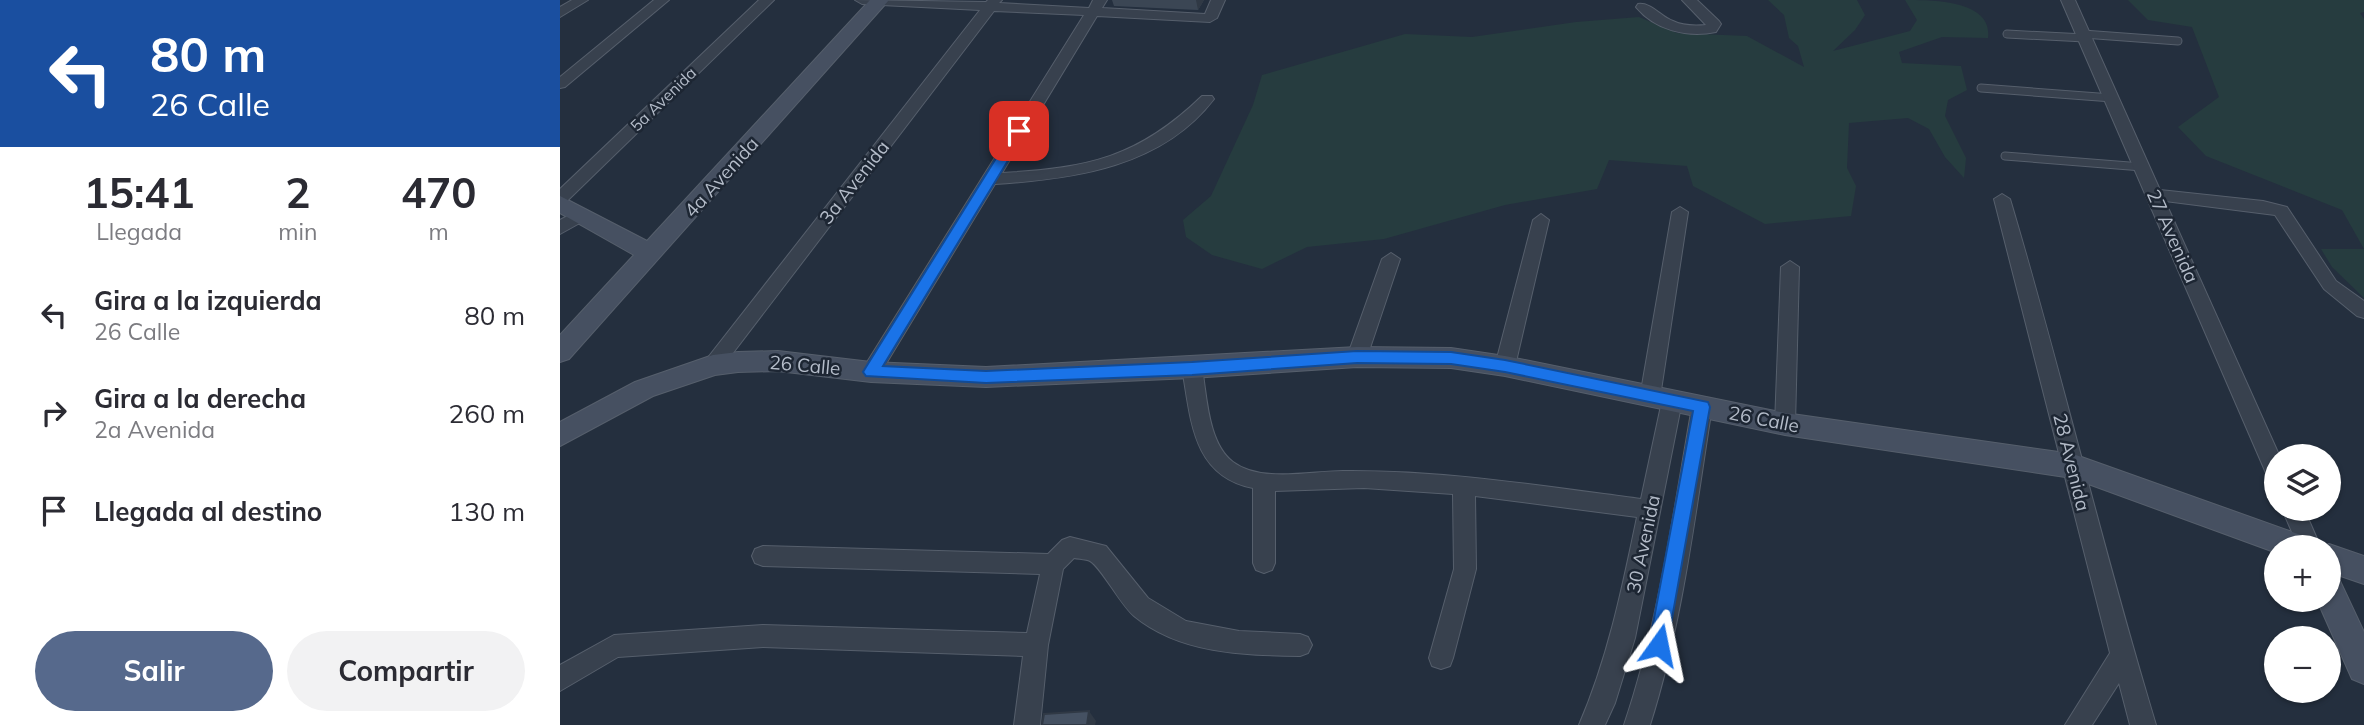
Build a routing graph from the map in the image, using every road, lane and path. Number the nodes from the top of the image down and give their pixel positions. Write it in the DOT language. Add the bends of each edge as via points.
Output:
graph roads {
  1 [pos="582,0"];
  2 [pos="662,0"];
  3 [pos="766,0"];
  4 [pos="874,0"];
  5 [pos="1218,0"];
  6 [pos="1689,0"];
  7 [pos="2068,0"];
  8 [pos="993,3"];
  9 [pos="1096,6"];
  10 [pos="1643,7"];
  11 [pos="560,12"];
  12 [pos="2007,34"];
  13 [pos="2085,36"];
  14 [pos="2178,41"];
  15 [pos="560,84"];
  16 [pos="1981,88"];
  17 [pos="2112,98"];
  18 [pos="1207,99"];
  19 [pos="2005,156"];
  20 [pos="2142,167"];
  21 [pos="990,178"];
  22 [pos="2154,195"];
  23 [pos="2002,199"];
  24 [pos="560,201"];
  25 [pos="1680,212"];
  26 [pos="581,215"];
  27 [pos="1541,220"];
  28 [pos="560,228"];
  29 [pos="652,254"];
  30 [pos="1391,259"];
  31 [pos="1790,267"];
  32 [pos="2364,311"];
  33 [pos="560,352"];
  34 [pos="1357,357"];
  35 [pos="713,365"];
  36 [pos="1505,366"];
  37 [pos="1192,369"];
  38 [pos="872,372"];
  39 [pos="1661,399"];
  40 [pos="1702,407"];
  41 [pos="1784,424"];
  42 [pos="560,435"];
  43 [pos="2264,444"];
  44 [pos="2073,466"];
  45 [pos="1264,482"];
  46 [pos="1464,485"];
  47 [pos="1651,510"];
  48 [pos="2265,535"];
  49 [pos="762,556"];
  50 [pos="2341,562"];
  51 [pos="1264,563"];
  52 [pos="1052,564"];
  53 [pos="2364,570"];
  54 [pos="2339,612"];
  55 [pos="1036,645"];
  56 [pos="1300,645"];
  57 [pos="2122,656"];
  58 [pos="1441,658"];
  59 [pos="2364,668"];
  60 [pos="560,680"];
  61 [pos="1027,725"];
  62 [pos="1592,725"];
  63 [pos="1637,725"];
  64 [pos="2078,725"];
  65 [pos="2143,725"];
  1 -- 11 [label="street"];
  2 -- 15 [label="street"];
  3 -- 24 [label="street, 5a Avenida"];
  4 -- 8 [label="street"];
  4 -- 29 [label="street, 4a Avenida"];
  5 -- 9 [label="street" via="1210,18"];
  6 -- 10 [label="street" via="1714,24 1711,29 1679,29 1654,19"];
  7 -- 13 [label="street, 27 Avenida"];
  8 -- 9 [label="street"];
  8 -- 35 [label="street, 3a Avenida"];
  9 -- 21 [label="street"];
  12 -- 13 [label="lane"];
  13 -- 14 [label="lane"];
  13 -- 17 [label="street, 27 Avenida"];
  16 -- 17 [label="lane"];
  17 -- 20 [label="street, 27 Avenida"];
  18 -- 21 [label="street" via="1176,130 1122,159 1090,170"];
  19 -- 20 [label="lane"];
  20 -- 22 [label="street, 27 Avenida"];
  21 -- 38 [label="street"];
  22 -- 32 [label="street" via="2281,211 2330,285"];
  22 -- 43 [label="street, 27 Avenida"];
  23 -- 44 [label="street, 28 Avenida"];
  24 -- 26 [label="street"];
  25 -- 39 [label="street, 30 Avenida"];
  26 -- 28 [label="street"];
  26 -- 29 [label="street"];
  27 -- 36 [label="street"];
  29 -- 33 [label="street, 4a Avenida"];
  30 -- 34 [label="street"];
  31 -- 41 [label="street"];
  34 -- 36 [label="street, 26 Calle" via="1451,358"];
  34 -- 37 [label="street, 26 Calle"];
  35 -- 38 [label="street, 26 Calle" via="778,361"];
  35 -- 42 [label="street, 26 Calle" via="644,389"];
  36 -- 39 [label="street, 26 Calle"];
  37 -- 38 [label="street, 26 Calle" via="986,377"];
  37 -- 45 [label="street" via="1214,455 1237,475"];
  39 -- 40 [label="street, 26 Calle"];
  39 -- 47 [label="street, 30 Avenida"];
  40 -- 41 [label="street, 26 Calle"];
  40 -- 63 [label="street, 30 Avenida" via="1664,623"];
  41 -- 44 [label="street, 26 Calle"];
  44 -- 48 [label="street, 26 Calle"];
  44 -- 57 [label="street, 28 Avenida"];
  45 -- 46 [label="street" via="1339,479"];
  45 -- 51 [label="street"];
  46 -- 47 [label="street"];
  46 -- 58 [label="street" via="1465,569"];
  47 -- 62 [label="street, 30 Avenida" via="1623,638"];
  49 -- 52 [label="street"];
  50 -- 53 [label="street"];
  52 -- 55 [label="street"];
  52 -- 56 [label="street" via="1070,547 1098,553 1144,610 1193,636"];
  54 -- 59 [label="street"];
  55 -- 60 [label="street" via="763,636 614,646"];
  55 -- 61 [label="street"];
  57 -- 64 [label="street"];
  57 -- 65 [label="street, 28 Avenida"];
}
